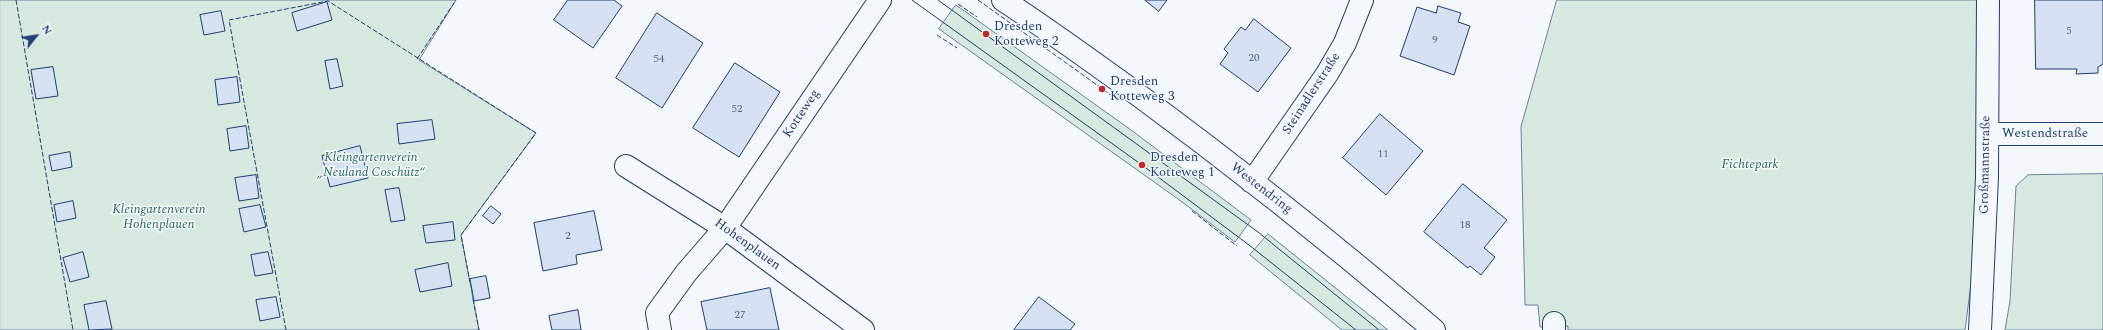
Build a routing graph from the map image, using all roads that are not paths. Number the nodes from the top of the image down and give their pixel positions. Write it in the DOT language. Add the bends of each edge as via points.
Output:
graph roads {
  1 [pos="880,0"];
  2 [pos="1003,0"];
  3 [pos="1362,0"];
  4 [pos="1988,0"];
  5 [pos="1988,134"];
  6 [pos="2103,134"];
  7 [pos="626,166"];
  8 [pos="1252,182"];
  9 [pos="725,228"];
  10 [pos="660,330"];
  11 [pos="864,330"];
  12 [pos="1434,330"];
  13 [pos="1980,330"];
  1 -- 9 [label="street, Kotteweg"];
  2 -- 8 [label="street, Westendring" via="1187,131"];
  3 -- 8 [label="street, Steinadlerstraße" via="1345,43"];
  4 -- 5 [label="street, Großmannstraße"];
  5 -- 6 [label="street, Westendstraße"];
  5 -- 13 [label="street, Großmannstraße"];
  7 -- 9 [label="street, Hohenplauen"];
  8 -- 12 [label="street, Westendring"];
  9 -- 10 [label="street, Kotteweg" via="657,312"];
  9 -- 11 [label="street, Hohenplauen"];
}
